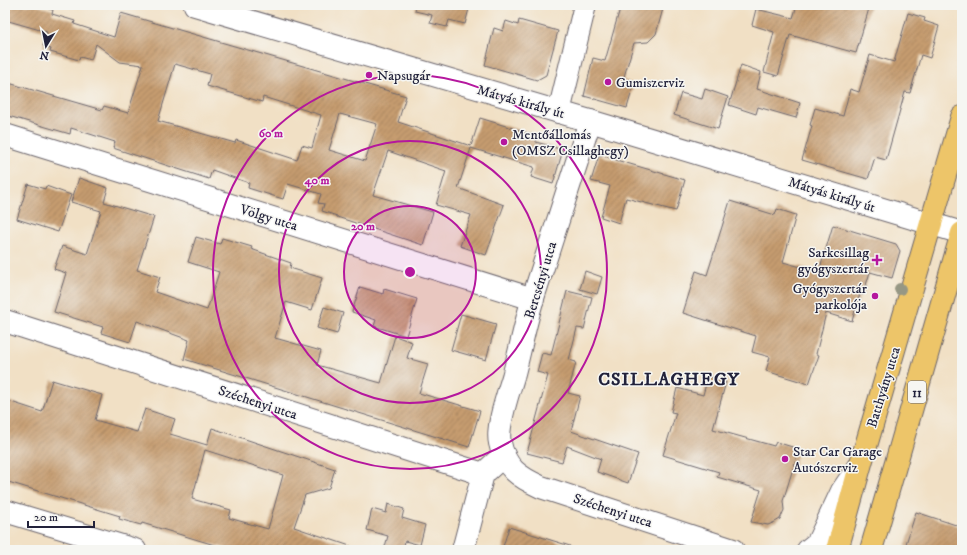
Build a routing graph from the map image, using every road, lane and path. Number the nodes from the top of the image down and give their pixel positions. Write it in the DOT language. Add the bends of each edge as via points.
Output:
graph roads {
  1 [pos="195,5"];
  2 [pos="586,5"];
  3 [pos="558,112"];
  4 [pos="962,117"];
  5 [pos="590,121"];
  6 [pos="5,135"];
  7 [pos="931,224"];
  8 [pos="962,233"];
  9 [pos="533,300"];
  10 [pos="5,321"];
  11 [pos="501,448"];
  12 [pos="861,463"];
  13 [pos="483,474"];
  14 [pos="5,511"];
  15 [pos="135,550"];
  16 [pos="463,550"];
  17 [pos="733,550"];
  18 [pos="808,550"];
  19 [pos="837,550"];
  20 [pos="871,550"];
  1 -- 3 [label="street, Mátyás király út"];
  2 -- 3 [label="street"];
  3 -- 5 [label="street, Mátyás király út"];
  4 -- 7 [label="main road, Batthyány utca"];
  5 -- 7 [label="street, Mátyás király út"];
  5 -- 9 [label="street, Bercsényi utca"];
  6 -- 9 [label="street, Völgy utca"];
  7 -- 8 [label="street, Mátyás király út"];
  7 -- 12 [label="main road, Batthyány utca"];
  8 -- 20 [label="main road, 11"];
  9 -- 11 [label="street, Bercsényi utca" via="499,430"];
  10 -- 13 [label="street, Széchenyi utca"];
  11 -- 13 [label="street"];
  11 -- 17 [label="street, Széchenyi utca" via="510,467 523,479 541,487"];
  12 -- 18 [label="street" via="842,491 818,542"];
  12 -- 19 [label="main road, Batthyány utca"];
  13 -- 16 [label="street"];
  14 -- 15 [label="street"];
}
